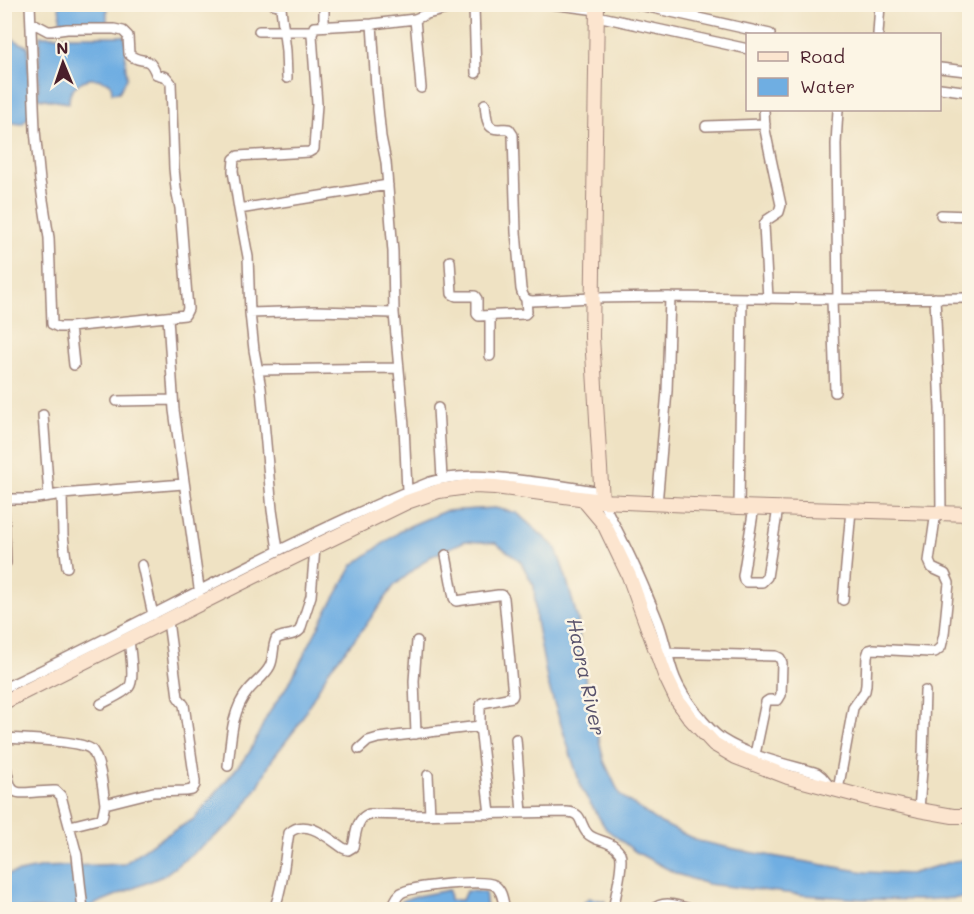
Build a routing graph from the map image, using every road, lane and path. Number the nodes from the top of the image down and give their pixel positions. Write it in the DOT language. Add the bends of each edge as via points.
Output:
graph roads {
  1 [pos="30,4"];
  2 [pos="211,4"];
  3 [pos="243,4"];
  4 [pos="273,4"];
  5 [pos="324,4"];
  6 [pos="492,4"];
  7 [pos="551,4"];
  8 [pos="634,4"];
  9 [pos="880,4"];
  10 [pos="474,7"];
  11 [pos="665,8"];
  12 [pos="597,10"];
  13 [pos="415,19"];
  14 [pos="32,22"];
  15 [pos="372,24"];
  16 [pos="324,26"];
  17 [pos="259,31"];
  18 [pos="283,31"];
  19 [pos="312,31"];
  20 [pos="757,33"];
  21 [pos="878,33"];
  22 [pos="746,49"];
  23 [pos="941,68"];
  24 [pos="966,71"];
  25 [pos="476,73"];
  26 [pos="287,78"];
  27 [pos="421,88"];
  28 [pos="941,88"];
  29 [pos="969,92"];
  30 [pos="485,104"];
  31 [pos="764,111"];
  32 [pos="838,111"];
  33 [pos="765,124"];
  34 [pos="706,126"];
  35 [pos="388,186"];
  36 [pos="239,208"];
  37 [pos="941,215"];
  38 [pos="969,216"];
  39 [pos="450,261"];
  40 [pos="670,297"];
  41 [pos="592,298"];
  42 [pos="742,298"];
  43 [pos="935,298"];
  44 [pos="969,298"];
  45 [pos="768,299"];
  46 [pos="836,299"];
  47 [pos="526,300"];
  48 [pos="250,313"];
  49 [pos="394,313"];
  50 [pos="490,316"];
  51 [pos="168,318"];
  52 [pos="70,327"];
  53 [pos="490,356"];
  54 [pos="74,365"];
  55 [pos="399,368"];
  56 [pos="257,370"];
  57 [pos="835,392"];
  58 [pos="173,400"];
  59 [pos="117,401"];
  60 [pos="438,408"];
  61 [pos="43,415"];
  62 [pos="442,478"];
  63 [pos="183,484"];
  64 [pos="407,491"];
  65 [pos="62,494"];
  66 [pos="49,496"];
  67 [pos="602,497"];
  68 [pos="583,499"];
  69 [pos="4,500"];
  70 [pos="657,504"];
  71 [pos="746,507"];
  72 [pos="778,508"];
  73 [pos="4,510"];
  74 [pos="851,510"];
  75 [pos="939,512"];
  76 [pos="969,513"];
  77 [pos="315,548"];
  78 [pos="278,550"];
  79 [pos="446,555"];
  80 [pos="6,563"];
  81 [pos="142,565"];
  82 [pos="67,567"];
  83 [pos="200,596"];
  84 [pos="843,600"];
  85 [pos="153,615"];
  86 [pos="168,621"];
  87 [pos="129,640"];
  88 [pos="417,641"];
  89 [pos="662,653"];
  90 [pos="4,688"];
  91 [pos="925,691"];
  92 [pos="4,702"];
  93 [pos="101,704"];
  94 [pos="480,726"];
  95 [pos="416,734"];
  96 [pos="4,738"];
  97 [pos="516,739"];
  98 [pos="360,749"];
  99 [pos="4,756"];
  100 [pos="754,759"];
  101 [pos="228,766"];
  102 [pos="428,775"];
  103 [pos="835,789"];
  104 [pos="105,804"];
  105 [pos="919,810"];
  106 [pos="522,813"];
  107 [pos="490,814"];
  108 [pos="429,815"];
  109 [pos="969,816"];
  110 [pos="70,826"];
  111 [pos="82,909"];
  112 [pos="274,909"];
  113 [pos="393,909"];
  114 [pos="505,909"];
  115 [pos="614,909"];
  116 [pos="653,909"];
  117 [pos="693,909"];
  1 -- 14 [label="street"];
  2 -- 3 [label="street"];
  4 -- 18 [label="street" via="280,5"];
  5 -- 16 [label="street"];
  6 -- 10 [label="street"];
  7 -- 12 [label="street"];
  8 -- 11 [label="street"];
  9 -- 21 [label="street"];
  10 -- 13 [label="street" via="451,8"];
  10 -- 25 [label="street"];
  11 -- 20 [label="street"];
  12 -- 22 [label="street"];
  12 -- 41 [label="street"];
  13 -- 15 [label="street"];
  13 -- 27 [label="street"];
  14 -- 51 [label="street" via="53,32 123,31 128,36 130,56 149,61 156,74 171,83 174,168 188,309 185,315"];
  14 -- 52 [label="street" via="36,140 49,238 51,320 55,326"];
  15 -- 16 [label="street"];
  15 -- 35 [label="street"];
  16 -- 19 [label="street"];
  17 -- 18 [label="street"];
  18 -- 19 [label="street"];
  18 -- 26 [label="street"];
  19 -- 36 [label="street" via="317,104 314,149 235,158"];
  23 -- 24 [label="street"];
  28 -- 29 [label="street"];
  30 -- 47 [label="street" via="490,126 509,129 513,135 516,232 521,289"];
  31 -- 33 [label="street"];
  32 -- 46 [label="street"];
  33 -- 34 [label="street"];
  33 -- 45 [label="street" via="781,205 779,212 764,225"];
  35 -- 36 [label="street"];
  35 -- 49 [label="street"];
  36 -- 48 [label="street" via="248,257"];
  37 -- 38 [label="street"];
  39 -- 50 [label="street" via="452,294 476,296 478,315"];
  40 -- 41 [label="street"];
  40 -- 42 [label="street"];
  40 -- 70 [label="street"];
  41 -- 47 [label="street"];
  41 -- 67 [label="street"];
  42 -- 45 [label="street"];
  42 -- 71 [label="street"];
  43 -- 44 [label="street"];
  43 -- 46 [label="street"];
  43 -- 75 [label="street"];
  45 -- 46 [label="street"];
  46 -- 57 [label="street"];
  47 -- 50 [label="street" via="525,314"];
  48 -- 49 [label="street"];
  48 -- 56 [label="street"];
  49 -- 55 [label="street"];
  50 -- 53 [label="street"];
  51 -- 52 [label="street"];
  51 -- 58 [label="street"];
  52 -- 54 [label="street"];
  55 -- 56 [label="street"];
  55 -- 64 [label="street"];
  56 -- 78 [label="street"];
  58 -- 59 [label="street"];
  58 -- 63 [label="street"];
  60 -- 62 [label="street"];
  61 -- 66 [label="street"];
  62 -- 64 [label="street"];
  62 -- 67 [label="street" via="491,477"];
  63 -- 65 [label="street"];
  63 -- 83 [label="street"];
  64 -- 78 [label="street"];
  65 -- 66 [label="street"];
  65 -- 82 [label="street"];
  66 -- 69 [label="street"];
  67 -- 68 [label="street"];
  67 -- 70 [label="street"];
  67 -- 89 [label="street" via="660,629"];
  68 -- 77 [label="street" via="495,487 439,491 407,502"];
  68 -- 89 [label="street" via="604,524"];
  70 -- 71 [label="street"];
  71 -- 72 [label="street"];
  71 -- 72 [label="street" via="746,582 762,582 766,577"];
  72 -- 74 [label="street"];
  73 -- 80 [label="street"];
  74 -- 75 [label="street"];
  74 -- 84 [label="street"];
  75 -- 76 [label="street"];
  75 -- 103 [label="street" via="929,561 932,568 945,574 949,583 941,647 929,652 869,650 865,691 854,708"];
  77 -- 83 [label="street"];
  77 -- 101 [label="street" via="311,596 300,630 276,639 270,666 247,692 235,719"];
  78 -- 83 [label="street"];
  79 -- 94 [label="street" via="456,601 500,595 504,598 513,695 482,703"];
  81 -- 85 [label="street"];
  83 -- 85 [label="street"];
  83 -- 86 [label="street"];
  85 -- 90 [label="street"];
  86 -- 87 [label="street"];
  86 -- 104 [label="street" via="194,788 146,793"];
  87 -- 92 [label="street"];
  87 -- 93 [label="street" via="130,686"];
  88 -- 95 [label="street"];
  89 -- 100 [label="street" via="665,675 677,700 703,733 736,757"];
  89 -- 100 [label="street" via="780,658 781,695 778,700 766,702"];
  91 -- 105 [label="street"];
  94 -- 95 [label="street"];
  94 -- 107 [label="street"];
  95 -- 98 [label="street" via="372,739"];
  96 -- 104 [label="street" via="87,747 96,758"];
  97 -- 106 [label="street"];
  99 -- 110 [label="street" via="12,791 57,791"];
  100 -- 103 [label="street" via="788,777"];
  102 -- 108 [label="street"];
  103 -- 105 [label="street"];
  104 -- 110 [label="street" via="102,818"];
  105 -- 109 [label="street"];
  106 -- 107 [label="street"];
  106 -- 115 [label="street" via="573,812 588,834 610,843 620,853"];
  107 -- 108 [label="street"];
  108 -- 112 [label="street" via="365,815 360,819 353,847 348,850 312,829 292,830"];
  110 -- 111 [label="street"];
  113 -- 114 [label="street" via="396,898 406,891 482,882 496,886"];
  116 -- 117 [label="street" via="671,904"];
}
